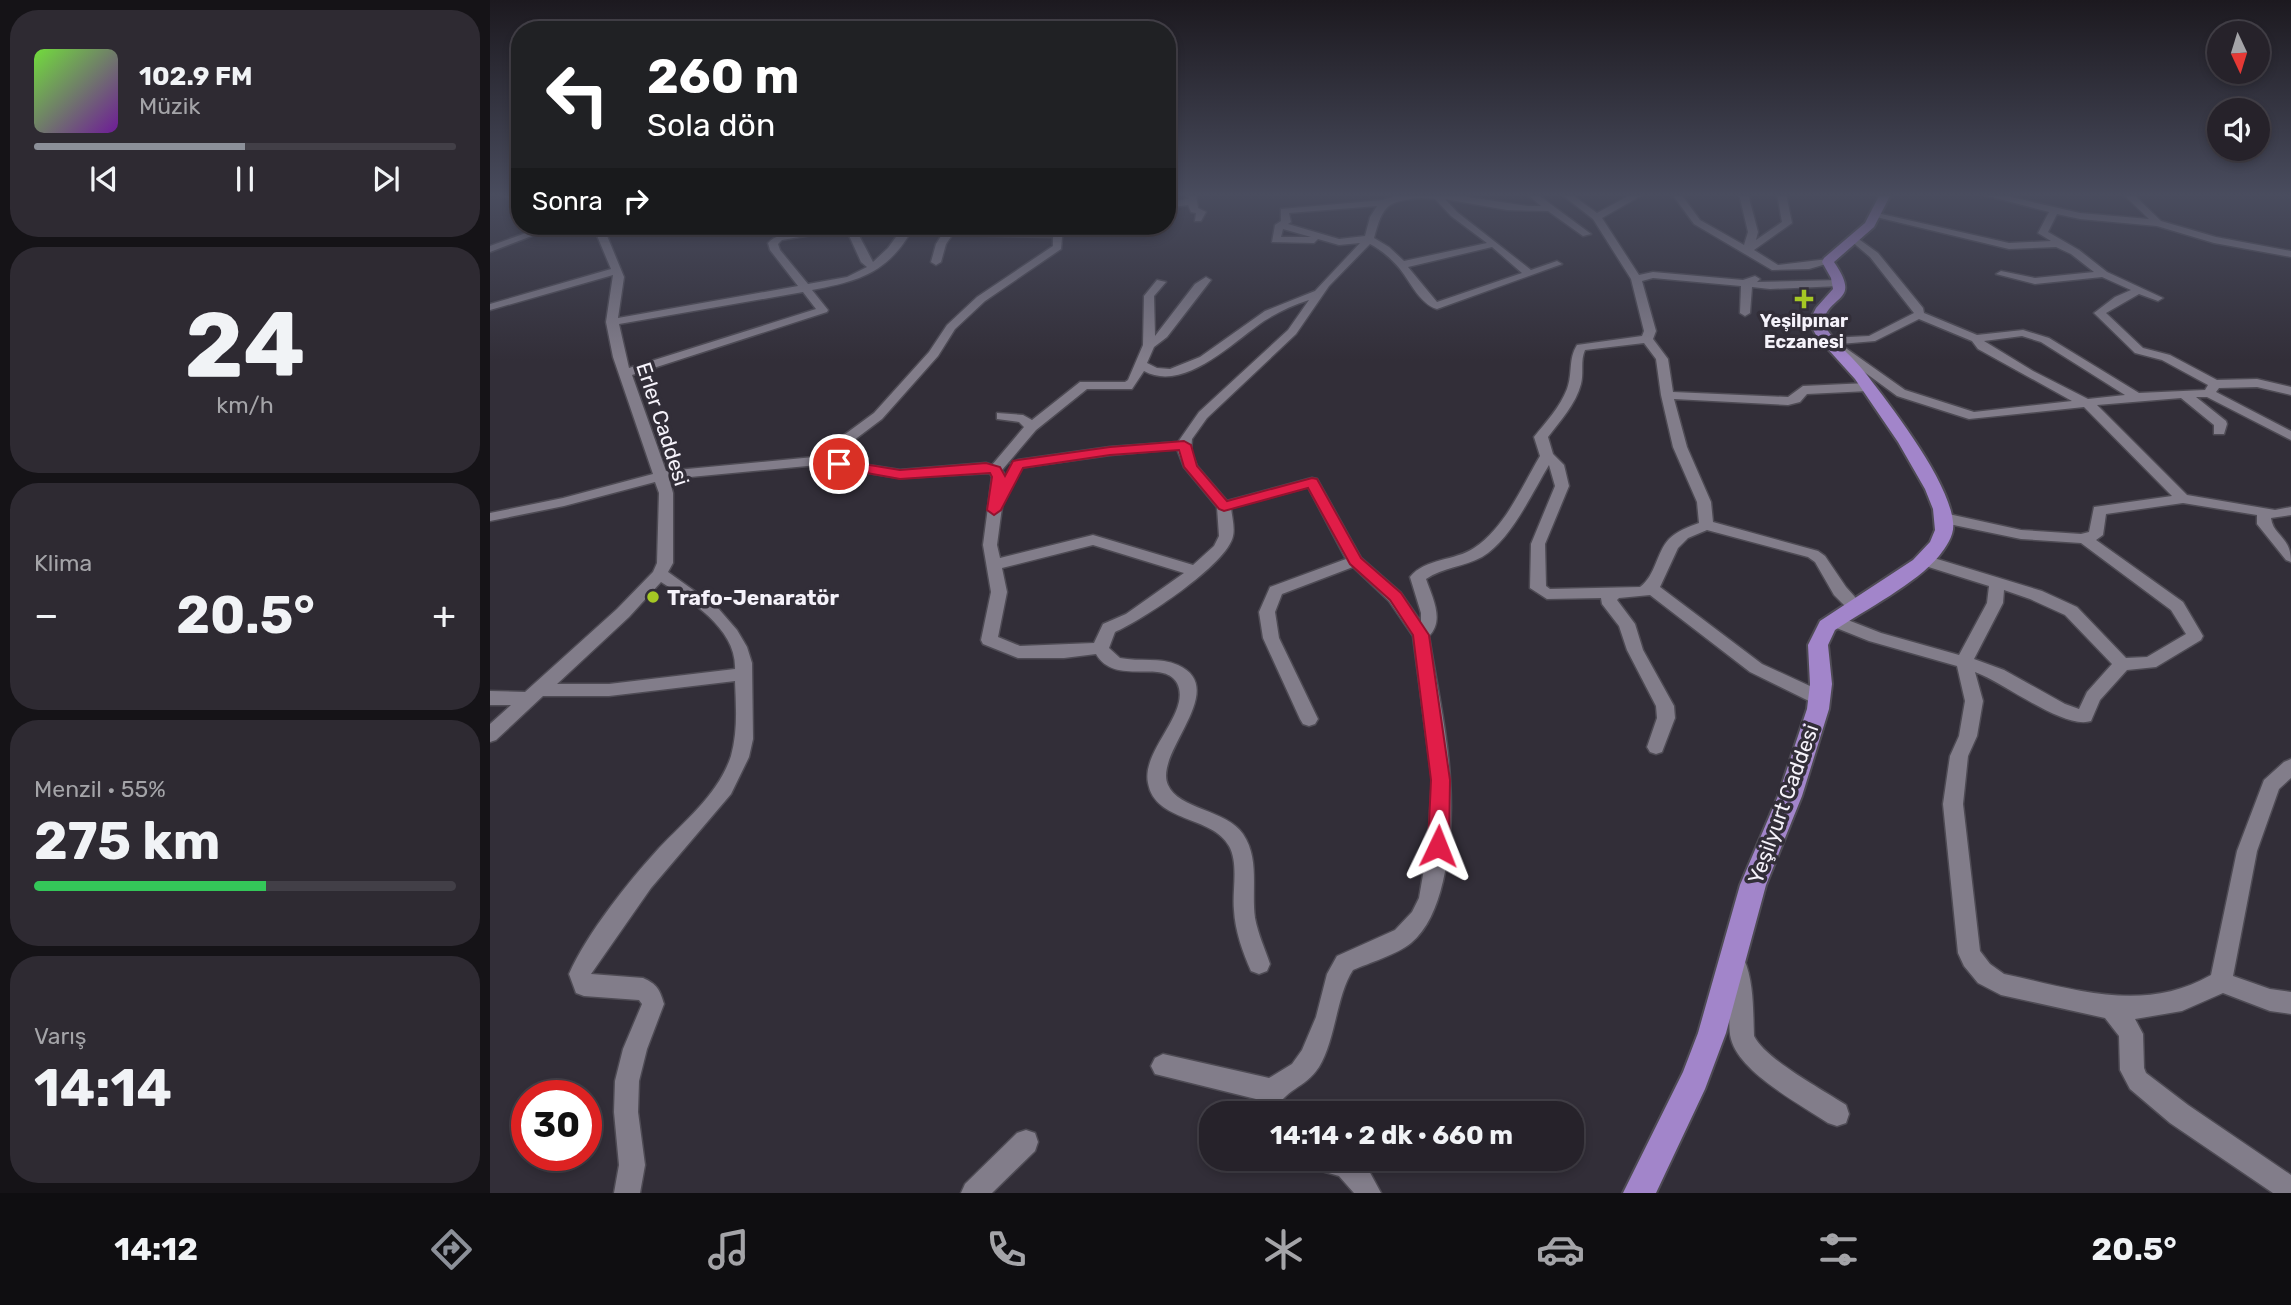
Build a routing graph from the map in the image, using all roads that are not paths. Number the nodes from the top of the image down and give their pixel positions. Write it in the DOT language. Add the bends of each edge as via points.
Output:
graph roads {
  1 [pos="607,250"];
  2 [pos="775,250"];
  3 [pos="861,250"];
  4 [pos="890,250"];
  5 [pos="939,250"];
  6 [pos="1055,250"];
  7 [pos="1359,250"];
  8 [pos="1387,250"];
  9 [pos="1469,250"];
  10 [pos="1501,250"];
  11 [pos="1618,250"];
  12 [pos="1745,250"];
  13 [pos="1751,250"];
  14 [pos="1755,250"];
  15 [pos="1837,250"];
  16 [pos="1867,250"];
  17 [pos="2071,250"];
  18 [pos="2267,250"];
  19 [pos="1751,253"];
  20 [pos="2291,254"];
  21 [pos="1828,261"];
  22 [pos="936,262"];
  23 [pos="1557,264"];
  24 [pos="1402,265"];
  25 [pos="873,266"];
  26 [pos="1776,268"];
  27 [pos="616,271"];
  28 [pos="1529,273"];
  29 [pos="2001,274"];
  30 [pos="2103,274"];
  31 [pos="1636,279"];
  32 [pos="1206,281"];
  33 [pos="1161,282"];
  34 [pos="1747,282"];
  35 [pos="1839,283"];
  36 [pos="805,288"];
  37 [pos="2139,290"];
  38 [pos="1318,293"];
  39 [pos="2158,298"];
  40 [pos="490,307"];
  41 [pos="1745,313"];
  42 [pos="1919,315"];
  43 [pos="612,322"];
  44 [pos="1647,339"];
  45 [pos="1976,340"];
  46 [pos="1828,341"];
  47 [pos="1149,345"];
  48 [pos="1140,364"];
  49 [pos="1160,373"];
  50 [pos="624,374"];
  51 [pos="1134,380"];
  52 [pos="1868,387"];
  53 [pos="2212,388"];
  54 [pos="1077,391"];
  55 [pos="2291,391"];
  56 [pos="1667,395"];
  57 [pos="2185,395"];
  58 [pos="2137,397"];
  59 [pos="2088,404"];
  60 [pos="1001,416"];
  61 [pos="1031,427"];
  62 [pos="2219,431"];
  63 [pos="2291,436"];
  64 [pos="1184,445"];
  65 [pos="1546,456"];
  66 [pos="818,461"];
  67 [pos="1018,464"];
  68 [pos="995,470"];
  69 [pos="661,476"];
  70 [pos="2183,499"];
  71 [pos="1224,506"];
  72 [pos="994,510"];
  73 [pos="2291,511"];
  74 [pos="2264,512"];
  75 [pos="490,517"];
  76 [pos="1944,518"];
  77 [pos="1706,525"];
  78 [pos="2085,539"];
  79 [pos="2291,557"];
  80 [pos="1924,560"];
  81 [pos="1355,561"];
  82 [pos="992,565"];
  83 [pos="1196,571"];
  84 [pos="660,574"];
  85 [pos="1997,582"];
  86 [pos="1651,588"];
  87 [pos="1613,594"];
  88 [pos="1856,607"];
  89 [pos="1835,621"];
  90 [pos="1421,635"];
  91 [pos="1101,648"];
  92 [pos="1964,662"];
  93 [pos="2122,664"];
  94 [pos="743,674"];
  95 [pos="534,694"];
  96 [pos="490,698"];
  97 [pos="1819,698"];
  98 [pos="1309,719"];
  99 [pos="490,735"];
  100 [pos="1656,747"];
  101 [pos="2291,766"];
  102 [pos="1734,957"];
  103 [pos="1259,964"];
  104 [pos="2221,982"];
  105 [pos="2291,1003"];
  106 [pos="2111,1008"];
  107 [pos="1163,1066"];
  108 [pos="1264,1101"];
  109 [pos="1268,1101"];
  110 [pos="1837,1114"];
  111 [pos="1026,1142"];
  112 [pos="1352,1171"];
  113 [pos="2291,1191"];
  114 [pos="627,1193"];
  115 [pos="974,1193"];
  116 [pos="1368,1193"];
  117 [pos="1639,1193"];
  1 -- 27 [label="street, Erler Caddesi"];
  2 -- 36 [label="street"];
  3 -- 25 [label="street"];
  4 -- 25 [label="street"];
  5 -- 22 [label="street"];
  6 -- 66 [label="street" via="981,299 951,327 934,354 878,416"];
  7 -- 38 [label="street"];
  8 -- 24 [label="street"];
  9 -- 24 [label="street"];
  10 -- 28 [label="street"];
  11 -- 31 [label="street"];
  12 -- 19 [label="street"];
  13 -- 19 [label="street"];
  14 -- 19 [label="street"];
  15 -- 21 [label="main road"];
  16 -- 42 [label="street"];
  17 -- 30 [label="street"];
  18 -- 20 [label="street"];
  19 -- 26 [label="street"];
  21 -- 26 [label="street"];
  21 -- 35 [label="main road"];
  23 -- 28 [label="street"];
  24 -- 28 [label="street" via="1437,306"];
  25 -- 36 [label="street" via="850,279"];
  26 -- 34 [label="street"];
  27 -- 40 [label="street"];
  27 -- 43 [label="street, Erler Caddesi" via="619,281"];
  29 -- 30 [label="street" via="2035,281"];
  30 -- 37 [label="street"];
  31 -- 34 [label="street" via="1653,275"];
  31 -- 44 [label="street" via="1650,331"];
  32 -- 47 [label="street" via="1163,335"];
  33 -- 47 [label="street" via="1149,296"];
  34 -- 35 [label="street" via="1770,286"];
  34 -- 41 [label="street"];
  35 -- 46 [label="main road" via="1837,294 1816,317"];
  36 -- 43 [label="street"];
  36 -- 50 [label="street" via="823,310"];
  37 -- 39 [label="street"];
  37 -- 53 [label="street" via="2099,313 2139,351 2166,356"];
  38 -- 49 [label="street" via="1263,317 1184,370"];
  38 -- 64 [label="street" via="1292,332 1194,425"];
  42 -- 45 [label="street"];
  42 -- 46 [label="street" via="1871,339"];
  43 -- 50 [label="street, Erler Caddesi"];
  44 -- 56 [label="street" via="1662,359"];
  44 -- 65 [label="street" via="1581,347 1574,357 1577,377 1571,395 1541,437"];
  45 -- 58 [label="street" via="2023,334 2045,340"];
  45 -- 59 [label="street"];
  46 -- 52 [label="main road"];
  46 -- 59 [label="street" via="1901,393 1955,412 1973,416"];
  47 -- 48 [label="street"];
  48 -- 49 [label="street"];
  48 -- 51 [label="street"];
  49 -- 51 [label="street"];
  50 -- 69 [label="street, Erler Caddesi"];
  51 -- 54 [label="street" via="1128,386 1084,385"];
  52 -- 56 [label="street" via="1803,390 1788,401"];
  52 -- 76 [label="main road" via="1931,484"];
  53 -- 55 [label="street" via="2257,383"];
  53 -- 57 [label="street"];
  53 -- 63 [label="street"];
  54 -- 61 [label="street"];
  54 -- 67 [label="street" via="1065,410 1020,448"];
  56 -- 77 [label="street" via="1680,447 1704,502"];
  57 -- 58 [label="street"];
  57 -- 62 [label="street" via="2221,424"];
  58 -- 59 [label="street"];
  59 -- 70 [label="street"];
  60 -- 61 [label="street" via="1023,419"];
  61 -- 68 [label="street"];
  64 -- 67 [label="street"];
  64 -- 71 [label="street" via="1191,467"];
  65 -- 87 [label="street" via="1557,465 1562,486 1538,544 1538,588 1547,594"];
  65 -- 90 [label="street" via="1484,549 1418,577 1429,612 1429,627"];
  66 -- 68 [label="street" via="900,474"];
  66 -- 69 [label="street"];
  67 -- 72 [label="street"];
  68 -- 72 [label="street" via="999,477"];
  69 -- 75 [label="street"];
  69 -- 84 [label="street, Erler Caddesi" via="667,504"];
  70 -- 74 [label="street"];
  70 -- 78 [label="street" via="2099,510 2096,535"];
  71 -- 81 [label="street" via="1312,482"];
  71 -- 83 [label="street" via="1226,536 1220,549"];
  72 -- 82 [label="street"];
  73 -- 74 [label="street"];
  74 -- 79 [label="street" via="2264,524"];
  76 -- 78 [label="street" via="2030,535"];
  76 -- 80 [label="main road, Yeşilyurt Caddesi" via="1938,545"];
  77 -- 86 [label="street" via="1671,545"];
  77 -- 88 [label="street" via="1813,554"];
  78 -- 93 [label="street" via="2177,606 2195,636 2150,663"];
  80 -- 85 [label="street"];
  80 -- 88 [label="main road, Yeşilyurt Caddesi"];
  81 -- 90 [label="street" via="1395,597"];
  81 -- 98 [label="street" via="1276,591 1267,612 1271,638"];
  82 -- 83 [label="street" via="1093,540"];
  82 -- 91 [label="street" via="999,592 989,640 1018,652"];
  83 -- 91 [label="street" via="1132,618 1109,628"];
  84 -- 94 [label="street" via="705,602 718,616 741,652"];
  84 -- 95 [label="street"];
  85 -- 92 [label="street" via="1995,603"];
  85 -- 93 [label="street" via="2071,611"];
  86 -- 87 [label="street"];
  86 -- 97 [label="street" via="1756,668"];
  87 -- 100 [label="street" via="1610,606 1627,624 1635,650 1665,706 1666,718"];
  88 -- 89 [label="main road, Yeşilyurt Caddesi"];
  89 -- 92 [label="street" via="1880,640"];
  89 -- 97 [label="main road, Yeşilyurt Caddesi" via="1827,626 1818,645"];
  90 -- 109 [label="street" via="1441,780 1438,846 1429,899 1402,937 1345,963 1311,1058"];
  91 -- 103 [label="street" via="1104,658 1113,664 1172,669 1182,676 1186,701 1182,717 1161,751 1157,785 1166,798 1225,827 1237,841 1245,919"];
  92 -- 93 [label="street" via="2078,716 2085,716 2093,697"];
  92 -- 106 [label="street" via="1973,701 1952,804 1969,954 1976,968 2001,984"];
  94 -- 95 [label="street"];
  94 -- 114 [label="street" via="744,738 738,763 724,789 663,858 580,974 584,985 643,989 653,1004 627,1081 632,1165"];
  95 -- 96 [label="street"];
  95 -- 99 [label="street"];
  97 -- 102 [label="main road, Yeşilyurt Caddesi" via="1790,796 1753,885"];
  101 -- 104 [label="street" via="2271,785 2247,851"];
  102 -- 110 [label="street" via="1742,1038 1748,1050"];
  102 -- 117 [label="main road, Yeşilyurt Caddesi" via="1695,1079"];
  104 -- 105 [label="street"];
  104 -- 106 [label="street" via="2198,996 2166,1006"];
  106 -- 113 [label="street" via="2131,1034 2132,1070 2138,1081"];
  107 -- 108 [label="street"];
  111 -- 115 [label="street"];
  112 -- 116 [label="street"];
}
